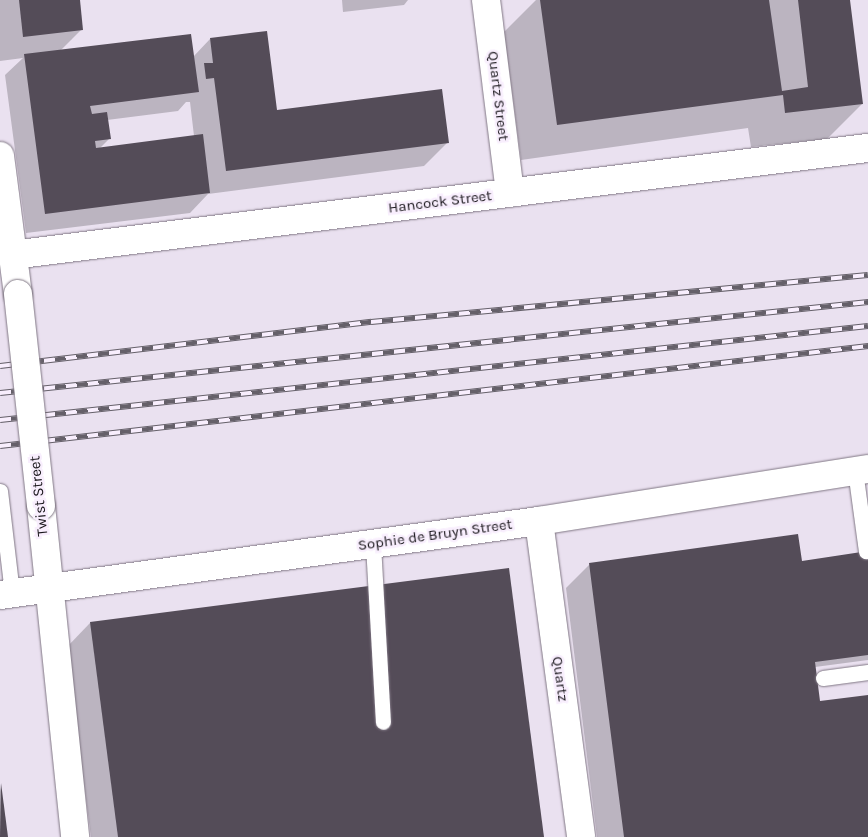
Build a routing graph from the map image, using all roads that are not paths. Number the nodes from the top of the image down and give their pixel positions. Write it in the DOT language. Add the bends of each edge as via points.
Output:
graph roads {
  1 [pos="486,0"];
  2 [pos="868,148"];
  3 [pos="0,156"];
  4 [pos="510,193"];
  5 [pos="12,256"];
  6 [pos="861,470"];
  7 [pos="0,494"];
  8 [pos="539,521"];
  9 [pos="374,544"];
  10 [pos="866,551"];
  11 [pos="47,589"];
  12 [pos="6,594"];
  13 [pos="868,672"];
  14 [pos="823,678"];
  15 [pos="383,722"];
  16 [pos="75,837"];
  17 [pos="582,837"];
  1 -- 4 [label="street, Quartz Street"];
  2 -- 4 [label="street, Hancock Street"];
  3 -- 5 [label="street, Twist Street"];
  4 -- 5 [label="street, Hancock Street"];
  5 -- 11 [label="street, Twist Street, bridge" via="41,506"];
  6 -- 8 [label="street, Sophie de Bruyn Street"];
  6 -- 10 [label="lane"];
  7 -- 12 [label="lane"];
  8 -- 9 [label="street, Sophie de Bruyn Street"];
  8 -- 17 [label="street, Quartz"];
  9 -- 11 [label="street, Sophie de Bruyn Street"];
  9 -- 15 [label="lane"];
  11 -- 12 [label="street, Sophie de Bruyn Street"];
  11 -- 16 [label="street, Twist Street"];
  13 -- 14 [label="lane"];
}
